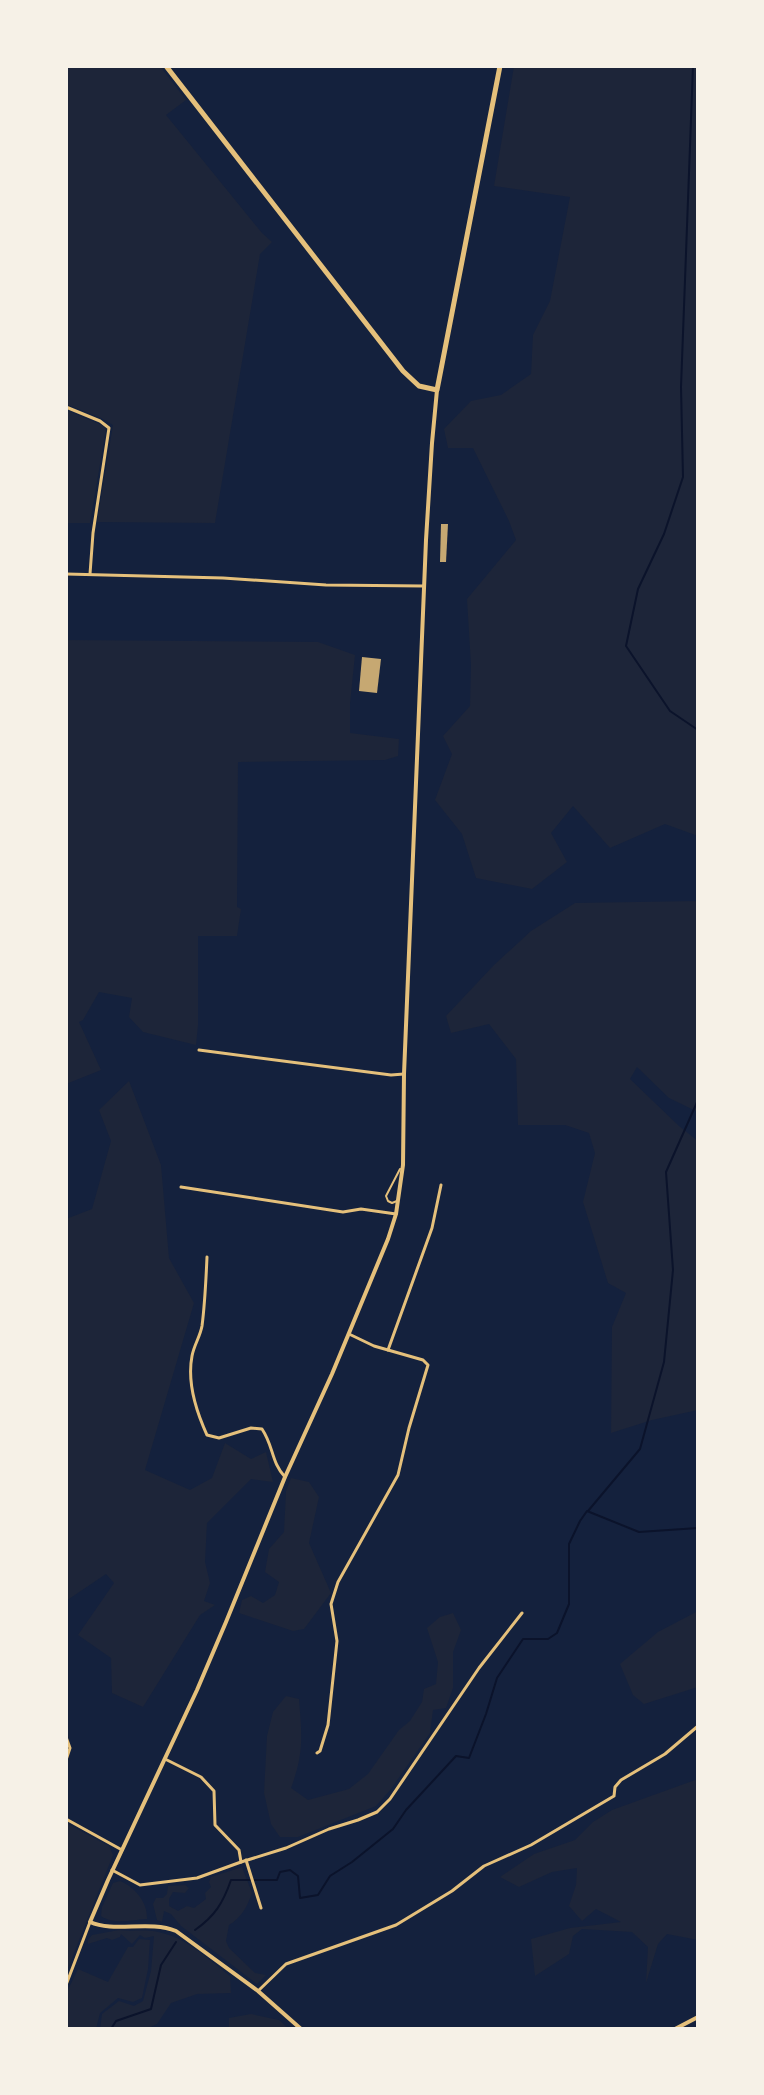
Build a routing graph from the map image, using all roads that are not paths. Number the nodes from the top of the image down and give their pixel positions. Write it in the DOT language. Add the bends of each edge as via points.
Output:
graph roads {
  1 [pos="166,66"];
  2 [pos="500,66"];
  3 [pos="437,390"];
  4 [pos="66,407"];
  5 [pos="66,574"];
  6 [pos="90,574"];
  7 [pos="423,586"];
  8 [pos="199,1050"];
  9 [pos="404,1074"];
  10 [pos="403,1165"];
  11 [pos="441,1185"];
  12 [pos="181,1187"];
  13 [pos="399,1200"];
  14 [pos="396,1214"];
  15 [pos="207,1257"];
  16 [pos="349,1334"];
  17 [pos="388,1350"];
  18 [pos="285,1477"];
  19 [pos="522,1613"];
  20 [pos="698,1726"];
  21 [pos="66,1737"];
  22 [pos="317,1753"];
  23 [pos="165,1758"];
  24 [pos="66,1760"];
  25 [pos="66,1819"];
  26 [pos="122,1850"];
  27 [pos="243,1861"];
  28 [pos="112,1870"];
  29 [pos="261,1908"];
  30 [pos="90,1922"];
  31 [pos="66,1985"];
  32 [pos="258,1991"];
  33 [pos="698,2017"];
  34 [pos="301,2029"];
  35 [pos="675,2029"];
  1 -- 3 [label="main road" via="403,371 419,386"];
  2 -- 3 [label="main road"];
  3 -- 7 [label="street"];
  4 -- 6 [label="street" via="109,428"];
  5 -- 6 [label="street"];
  6 -- 7 [label="street"];
  7 -- 9 [label="street"];
  8 -- 9 [label="street"];
  9 -- 10 [label="street"];
  10 -- 13 [label="street"];
  10 -- 13 [label="lane" via="386,1196 392,1203"];
  11 -- 17 [label="street" via="432,1228"];
  12 -- 14 [label="street" via="343,1212"];
  13 -- 14 [label="street"];
  14 -- 16 [label="street"];
  15 -- 18 [label="street" via="205,1309 192,1356 193,1398 201,1422 207,1435 219,1438 262,1429 276,1468"];
  16 -- 17 [label="street"];
  16 -- 18 [label="street"];
  17 -- 22 [label="street" via="428,1365 398,1475 331,1604 337,1641 328,1725"];
  18 -- 23 [label="street"];
  19 -- 27 [label="street" via="377,1812"];
  20 -- 32 [label="street" via="621,1780 614,1796 484,1866 396,1925 286,1964"];
  21 -- 24 [label="street"];
  23 -- 26 [label="street"];
  23 -- 27 [label="street" via="201,1777 214,1791 215,1825"];
  25 -- 26 [label="street"];
  26 -- 28 [label="street"];
  27 -- 28 [label="street" via="197,1878 140,1885"];
  27 -- 29 [label="street"];
  28 -- 30 [label="street"];
  30 -- 31 [label="street"];
  30 -- 32 [label="street" via="171,1928"];
  32 -- 34 [label="street"];
  33 -- 35 [label="street"];
}
